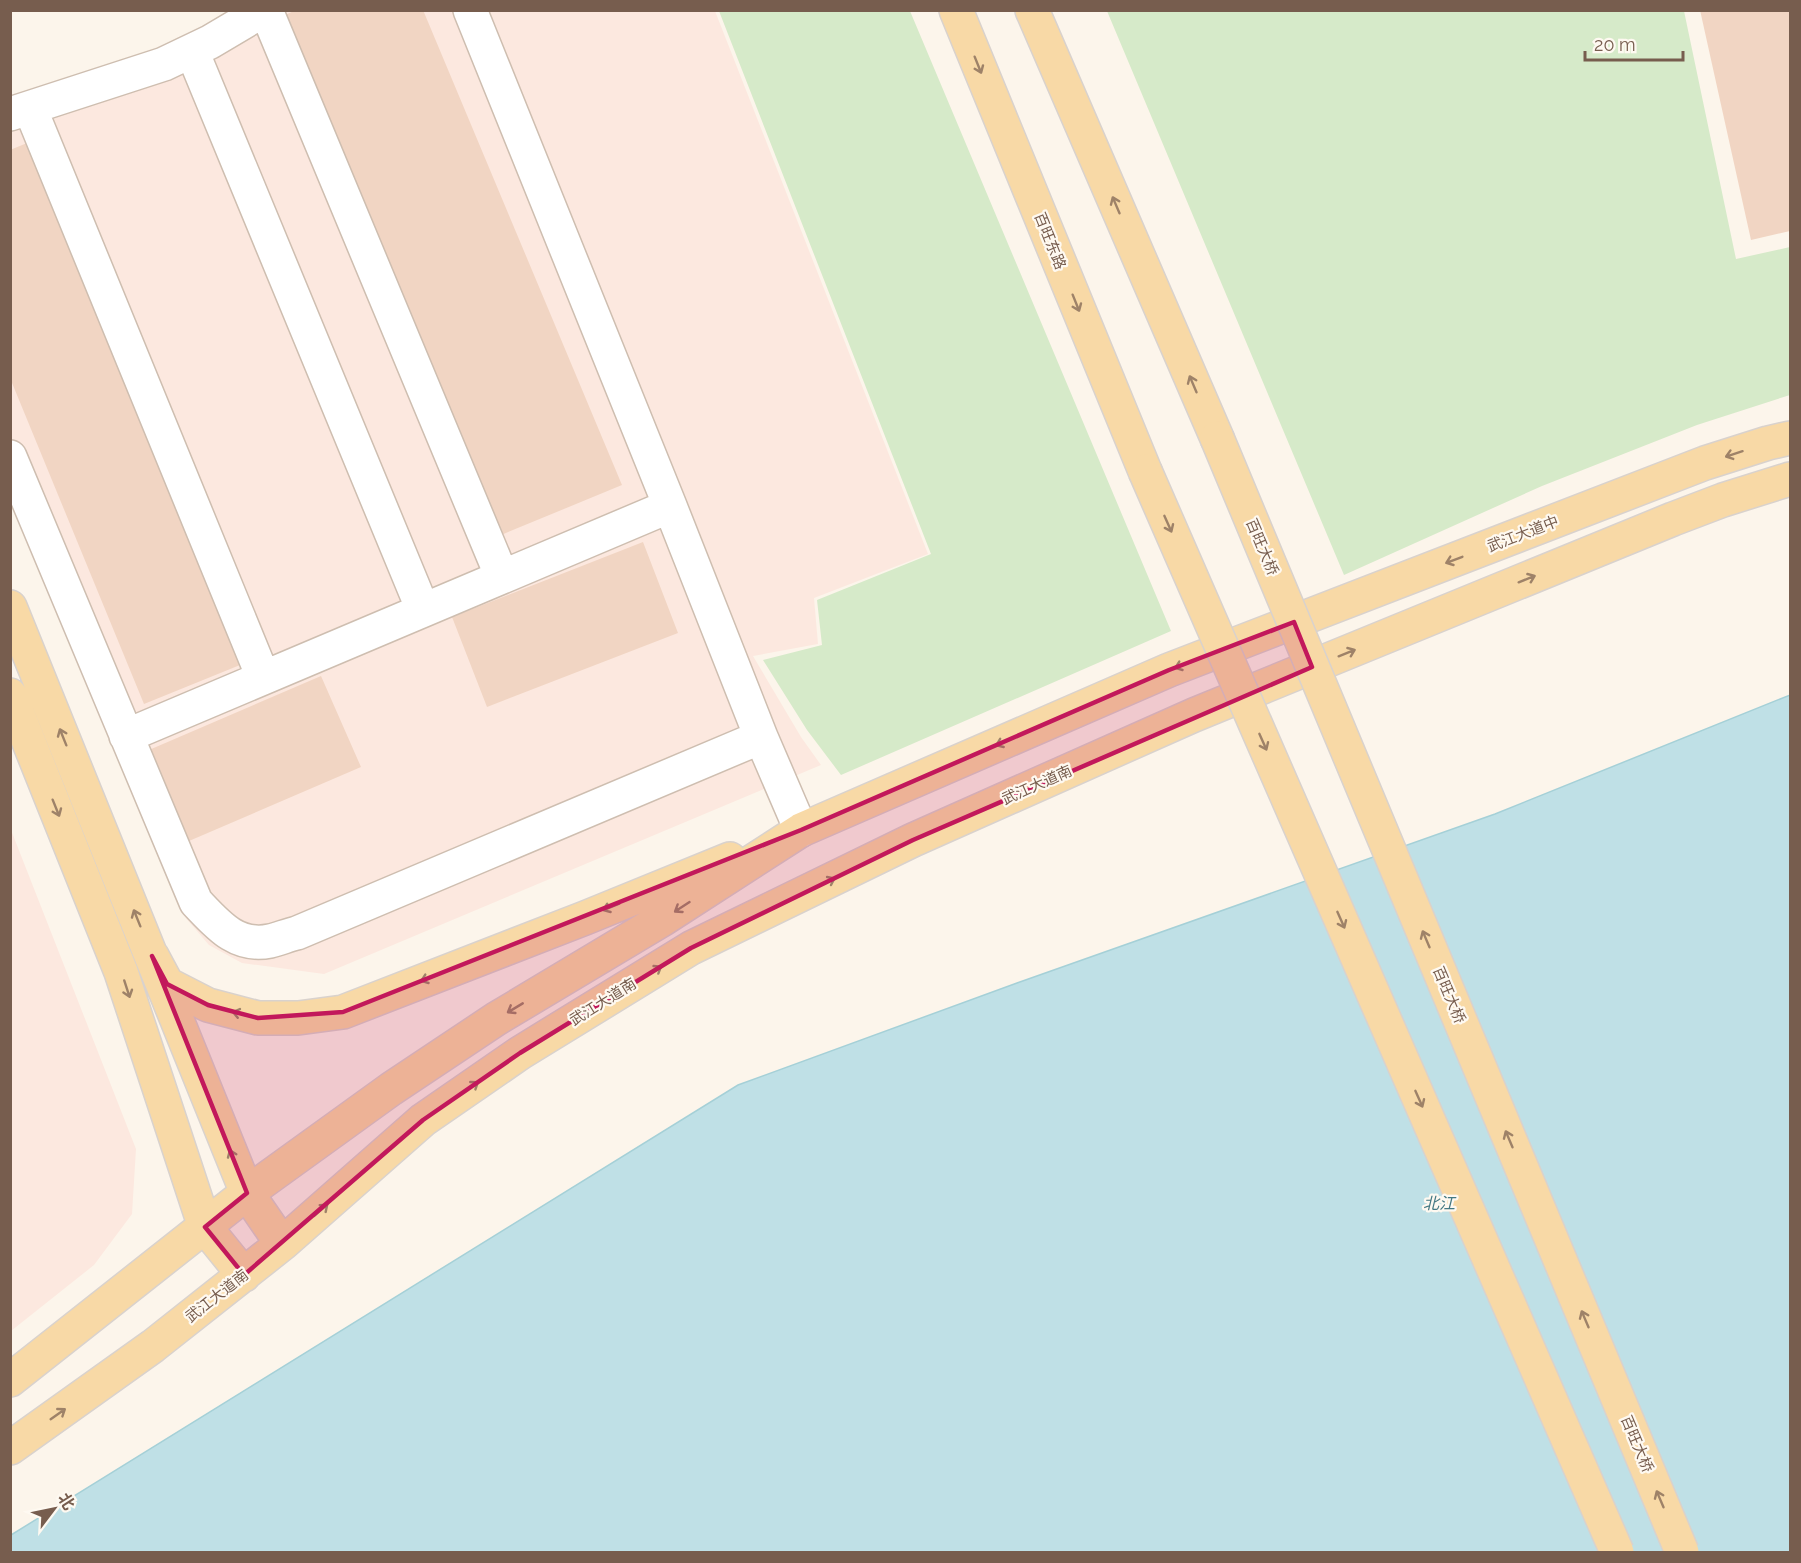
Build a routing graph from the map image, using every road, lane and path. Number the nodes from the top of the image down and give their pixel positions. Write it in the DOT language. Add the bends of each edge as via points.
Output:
graph roads {
  1 [pos="265,10"];
  2 [pos="470,10"];
  3 [pos="956,10"];
  4 [pos="1032,10"];
  5 [pos="192,51"];
  6 [pos="20,111"];
  7 [pos="1791,438"];
  8 [pos="10,457"];
  9 [pos="1791,479"];
  10 [pos="670,506"];
  11 [pos="502,577"];
  12 [pos="10,607"];
  13 [pos="423,610"];
  14 [pos="263,677"];
  15 [pos="10,695"];
  16 [pos="126,736"];
  17 [pos="761,737"];
  18 [pos="801,830"];
  19 [pos="152,956"];
  20 [pos="247,1193"];
  21 [pos="205,1227"];
  22 [pos="282,1244"];
  23 [pos="244,1275"];
  24 [pos="10,1380"];
  25 [pos="10,1448"];
  26 [pos="1617,1552"];
  27 [pos="1682,1552"];
  1 -- 5 [label="lane"];
  1 -- 11 [label="lane"];
  2 -- 10 [label="lane"];
  3 -- 26 [label="main road, 百旺东路, one-way, bridge" via="1145,471"];
  27 -- 4 [label="main road, 百旺大桥, one-way, bridge" via="1217,438"];
  5 -- 6 [label="lane" via="164,64"];
  5 -- 13 [label="lane"];
  6 -- 14 [label="lane"];
  7 -- 18 [label="main road, 武江大道中, one-way" via="1706,464 1169,670"];
  8 -- 16 [label="lane"];
  22 -- 9 [label="main road, 武江大道南, one-way" via="423,1120 520,1053 691,948 913,840 1194,716 1683,515"];
  10 -- 11 [label="lane"];
  10 -- 17 [label="lane"];
  11 -- 13 [label="lane"];
  19 -- 12 [label="main road, one-way"];
  13 -- 14 [label="lane"];
  14 -- 16 [label="lane"];
  15 -- 21 [label="main road, one-way" via="121,972"];
  16 -- 17 [label="lane" via="196,902 219,927 244,942 269,942 297,933"];
  17 -- 18 [label="lane"];
  18 -- 19 [label="main road, one-way" via="343,1012 258,1018 208,1005 168,984"];
  18 -- 20 [label="main road, one-way" via="496,1019"];
  20 -- 19 [label="main road, one-way"];
  20 -- 21 [label="main road"];
  20 -- 22 [label="main road"];
  21 -- 23 [label="main road"];
  21 -- 24 [label="main road"];
  22 -- 23 [label="main road, 武江大道南"];
  25 -- 23 [label="main road, 武江大道南, one-way"];
}
